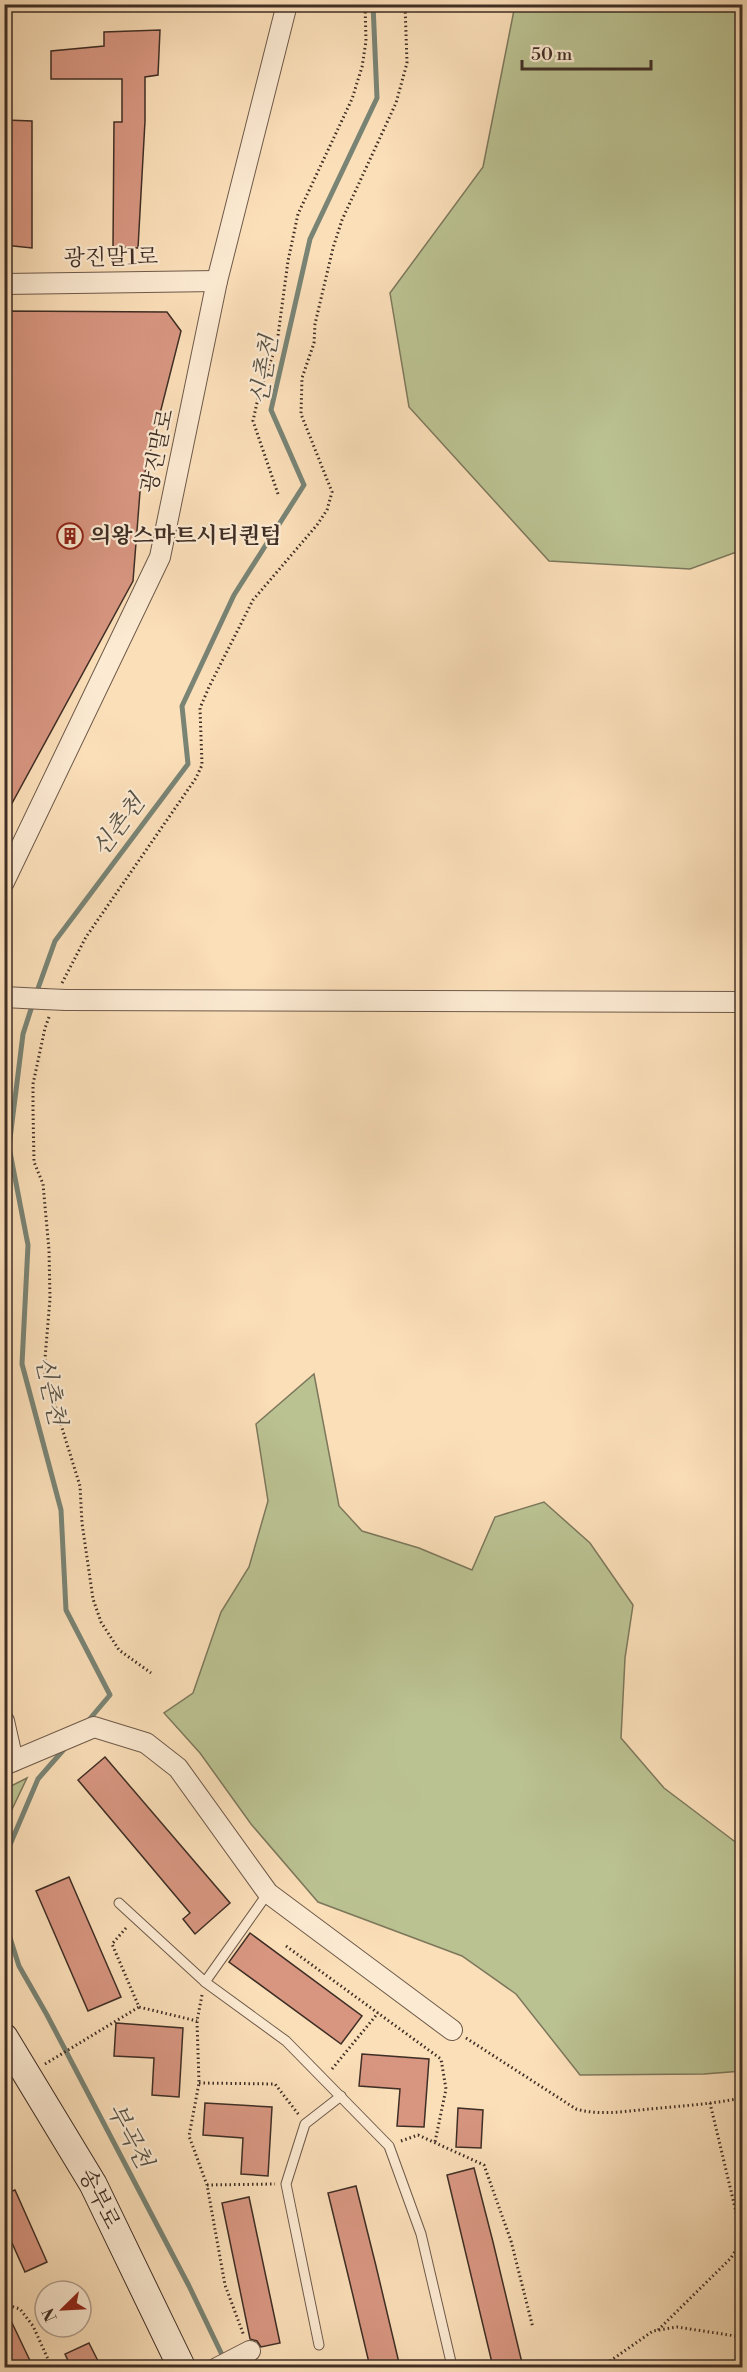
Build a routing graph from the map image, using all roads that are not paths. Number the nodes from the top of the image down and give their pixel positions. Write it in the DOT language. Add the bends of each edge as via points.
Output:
graph roads {
  1 [pos="287,4"];
  2 [pos="217,281"];
  3 [pos="4,284"];
  4 [pos="4,882"];
  5 [pos="14,998"];
  6 [pos="742,1002"];
  7 [pos="4,1721"];
  8 [pos="9,1763"];
  9 [pos="268,1893"];
  10 [pos="119,1903"];
  11 [pos="205,1982"];
  12 [pos="452,2030"];
  13 [pos="4,2037"];
  14 [pos="341,2096"];
  15 [pos="319,2345"];
  16 [pos="250,2351"];
  17 [pos="451,2362"];
  18 [pos="182,2367"];
  19 [pos="217,2367"];
  1 -- 2 [label="street, 광진말로"];
  2 -- 3 [label="street, 광진말1로"];
  2 -- 4 [label="street, 광진말로" via="160,557"];
  5 -- 6 [label="street, bridge"];
  7 -- 8 [label="street"];
  8 -- 9 [label="street" via="94,1727 146,1743 178,1768"];
  9 -- 11 [label="lane"];
  9 -- 12 [label="street"];
  10 -- 11 [label="lane"];
  11 -- 14 [label="lane" via="286,2042"];
  13 -- 18 [label="street, 송부로" via="93,2184"];
  14 -- 15 [label="lane" via="305,2124 286,2184"];
  14 -- 17 [label="lane" via="389,2146 421,2234"];
  16 -- 19 [label="street"];
}
